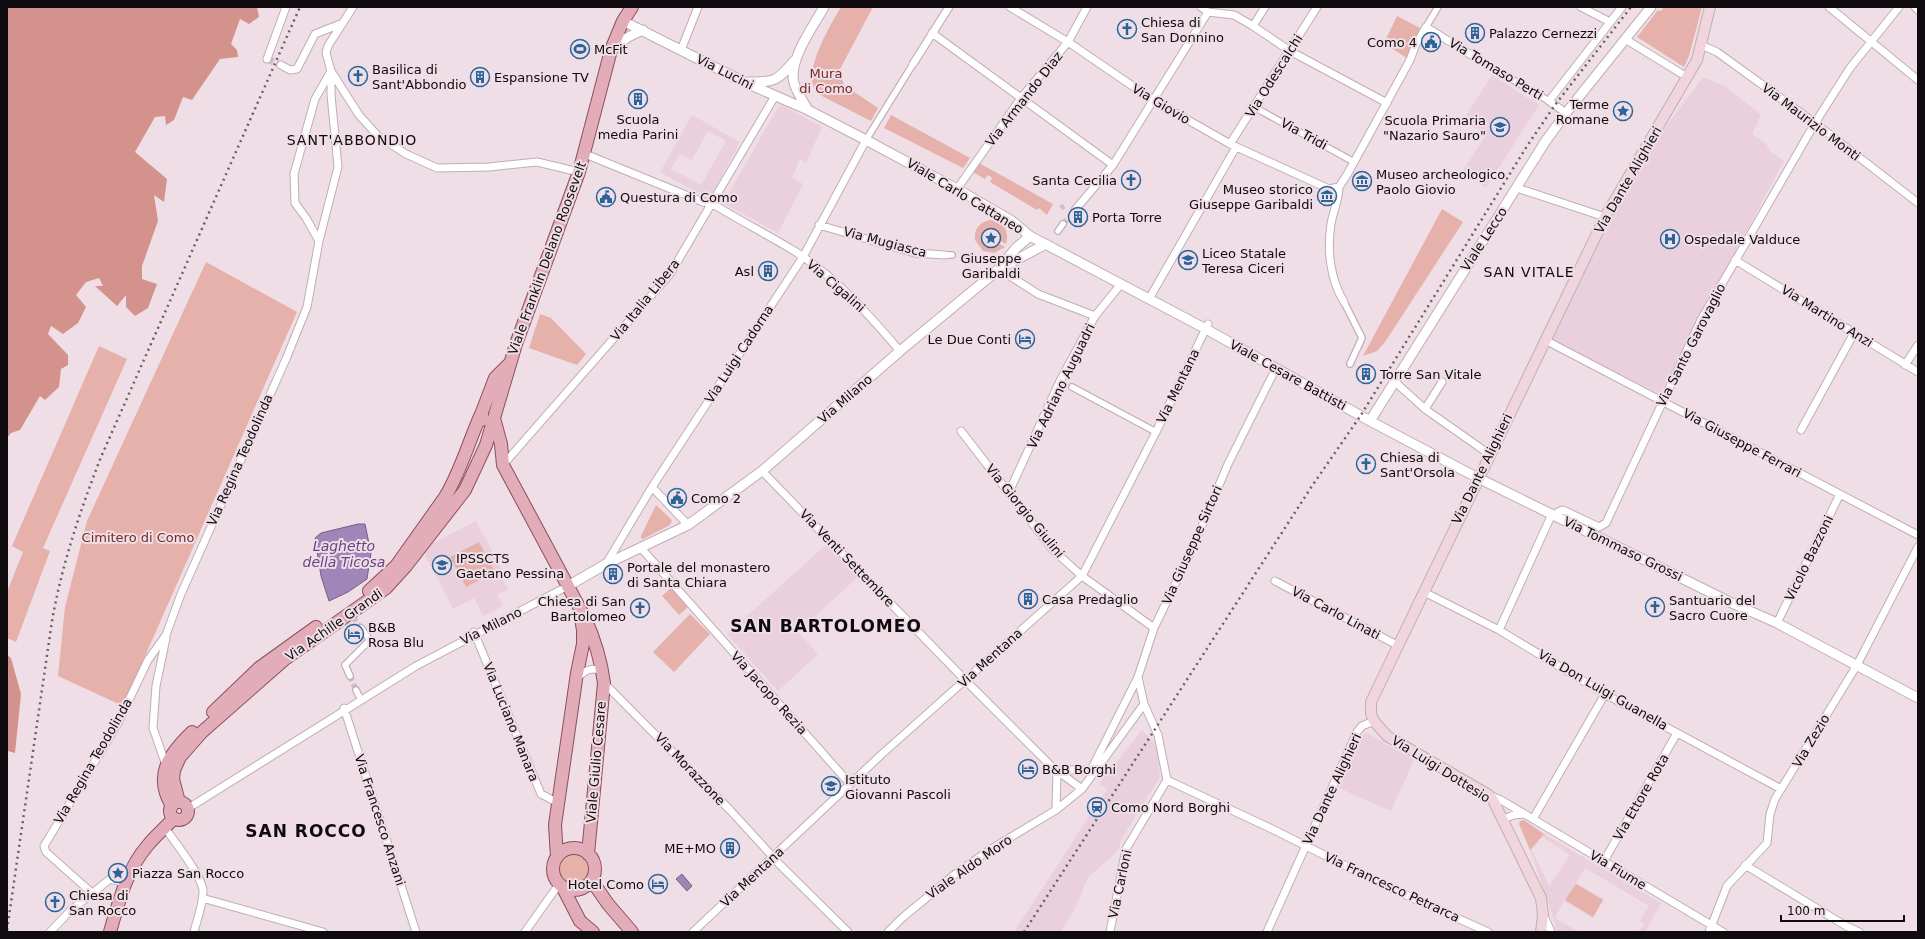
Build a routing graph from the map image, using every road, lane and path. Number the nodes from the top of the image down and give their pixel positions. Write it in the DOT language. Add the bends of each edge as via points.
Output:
graph roads {
  1 [pos="353,7"];
  2 [pos="623,7"];
  3 [pos="632,7"];
  4 [pos="698,7"];
  5 [pos="824,7"];
  6 [pos="949,7"];
  7 [pos="1010,7"];
  8 [pos="1087,7"];
  9 [pos="1201,7"];
  10 [pos="1265,7"];
  11 [pos="1317,7"];
  12 [pos="1438,7"];
  13 [pos="1581,7"];
  14 [pos="1622,7"];
  15 [pos="1651,7"];
  16 [pos="1710,7"];
  17 [pos="1829,7"];
  18 [pos="1899,7"];
  19 [pos="1914,7"];
  20 [pos="287,8"];
  21 [pos="1918,10"];
  22 [pos="1208,12"];
  23 [pos="623,21"];
  24 [pos="1610,22"];
  25 [pos="343,23"];
  26 [pos="1253,26"];
  27 [pos="1426,27"];
  28 [pos="643,30"];
  29 [pos="932,33"];
  30 [pos="1625,39"];
  31 [pos="1068,42"];
  32 [pos="1871,42"];
  33 [pos="1701,45"];
  34 [pos="611,50"];
  35 [pos="681,50"];
  36 [pos="1290,51"];
  37 [pos="267,59"];
  38 [pos="795,60"];
  39 [pos="913,64"];
  40 [pos="285,67"];
  41 [pos="1494,69"];
  42 [pos="331,71"];
  43 [pos="1687,77"];
  44 [pos="1918,80"];
  45 [pos="744,82"];
  46 [pos="775,96"];
  47 [pos="1021,98"];
  48 [pos="1153,100"];
  49 [pos="1549,101"];
  50 [pos="1388,103"];
  51 [pos="1254,107"];
  52 [pos="808,110"];
  53 [pos="1566,113"];
  54 [pos="1815,123"];
  55 [pos="866,140"];
  56 [pos="1233,145"];
  57 [pos="585,154"];
  58 [pos="1354,162"];
  59 [pos="1113,165"];
  60 [pos="579,172"];
  61 [pos="1339,187"];
  62 [pos="1517,188"];
  63 [pos="957,189"];
  64 [pos="711,203"];
  65 [pos="1918,203"];
  66 [pos="1075,210"];
  67 [pos="1605,217"];
  68 [pos="1012,222"];
  69 [pos="1063,224"];
  70 [pos="819,225"];
  71 [pos="1058,231"];
  72 [pos="1030,236"];
  73 [pos="319,241"];
  74 [pos="1046,244"];
  75 [pos="1018,245"];
  76 [pos="948,255"];
  77 [pos="803,257"];
  78 [pos="1735,260"];
  79 [pos="999,269"];
  80 [pos="1121,284"];
  81 [pos="1149,299"];
  82 [pos="1344,302"];
  83 [pos="1095,316"];
  84 [pos="1207,327"];
  85 [pos="1854,333"];
  86 [pos="1545,340"];
  87 [pos="1918,345"];
  88 [pos="900,351"];
  89 [pos="510,363"];
  90 [pos="1350,364"];
  91 [pos="1905,365"];
  92 [pos="1276,368"];
  93 [pos="1918,372"];
  94 [pos="1394,381"];
  95 [pos="1442,382"];
  96 [pos="1072,387"];
  97 [pos="1663,401"];
  98 [pos="1425,409"];
  99 [pos="482,412"];
  100 [pos="494,418"];
  101 [pos="1370,421"];
  102 [pos="1801,430"];
  103 [pos="961,431"];
  104 [pos="1156,432"];
  105 [pos="1490,454"];
  106 [pos="482,455"];
  107 [pos="462,464"];
  108 [pos="504,465"];
  109 [pos="762,471"];
  110 [pos="1478,478"];
  111 [pos="652,487"];
  112 [pos="1009,492"];
  113 [pos="1840,494"];
  114 [pos="1554,514"];
  115 [pos="688,525"];
  116 [pos="1918,535"];
  117 [pos="1918,547"];
  118 [pos="641,548"];
  119 [pos="606,564"];
  120 [pos="1082,576"];
  121 [pos="1275,581"];
  122 [pos="568,586"];
  123 [pos="1424,592"];
  124 [pos="579,607"];
  125 [pos="1777,623"];
  126 [pos="361,628"];
  127 [pos="1154,628"];
  128 [pos="1500,630"];
  129 [pos="475,633"];
  130 [pos="166,635"];
  131 [pos="1397,645"];
  132 [pos="1857,665"];
  133 [pos="602,671"];
  134 [pos="350,676"];
  135 [pos="1138,677"];
  136 [pos="576,680"];
  137 [pos="965,680"];
  138 [pos="604,683"];
  139 [pos="356,690"];
  140 [pos="1605,694"];
  141 [pos="1918,698"];
  142 [pos="361,700"];
  143 [pos="1144,704"];
  144 [pos="344,709"];
  145 [pos="1374,721"];
  146 [pos="1678,733"];
  147 [pos="166,764"];
  148 [pos="1057,772"];
  149 [pos="1167,780"];
  150 [pos="850,784"];
  151 [pos="1082,789"];
  152 [pos="1781,789"];
  153 [pos="1489,795"];
  154 [pos="558,803"];
  155 [pos="182,806"];
  156 [pos="1056,810"];
  157 [pos="1525,814"];
  158 [pos="1503,819"];
  159 [pos="1533,819"];
  160 [pos="165,828"];
  161 [pos="1306,846"];
  162 [pos="588,854"];
  163 [pos="557,857"];
  164 [pos="772,857"];
  165 [pos="1604,861"];
  166 [pos="1745,865"];
  167 [pos="592,881"];
  168 [pos="125,883"];
  169 [pos="561,886"];
  170 [pos="92,893"];
  171 [pos="202,898"];
  172 [pos="1543,915"];
  173 [pos="1710,929"];
  174 [pos="50,932"];
  175 [pos="110,932"];
  176 [pos="194,932"];
  177 [pos="323,932"];
  178 [pos="416,932"];
  179 [pos="525,932"];
  180 [pos="593,932"];
  181 [pos="632,932"];
  182 [pos="693,932"];
  183 [pos="848,932"];
  184 [pos="888,932"];
  185 [pos="1110,932"];
  186 [pos="1267,932"];
  187 [pos="1488,932"];
  188 [pos="1541,932"];
  189 [pos="1551,932"];
  190 [pos="1723,932"];
  191 [pos="1859,932"];
  1 -- 25 [label="street"];
  2 -- 23 [label="main road"];
  3 -- 23 [label="main road"];
  4 -- 35 [label="street"];
  5 -- 38 [label="street"];
  6 -- 29 [label="street"];
  7 -- 31 [label="street, Via Giovio"];
  8 -- 31 [label="street, Via Armando Diaz"];
  9 -- 22 [label="street"];
  10 -- 26 [label="street"];
  11 -- 36 [label="street, Via Odescalchi"];
  12 -- 27 [label="street"];
  13 -- 24 [label="street"];
  14 -- 24 [label="street"];
  15 -- 30 [label="street, Viale Lecco"];
  16 -- 33 [label="main road, Via Dante Alighieri"];
  17 -- 32 [label="street"];
  18 -- 32 [label="street, Via Santo Garovaglio"];
  19 -- 21 [label="street"];
  20 -- 37 [label="street"];
  22 -- 26 [label="street" via="1234,16"];
  22 -- 48 [label="street"];
  23 -- 28 [label="street, Via Lucini"];
  23 -- 34 [label="main road, Viale Franklin Delano Roosevelt"];
  24 -- 49 [label="street"];
  25 -- 40 [label="street" via="315,34 297,68"];
  25 -- 42 [label="street" via="326,53"];
  26 -- 36 [label="street"];
  27 -- 41 [label="street, Via Tomaso Perti"];
  27 -- 50 [label="street"];
  28 -- 34 [label="street"];
  28 -- 35 [label="street, Via Lucini"];
  29 -- 39 [label="street"];
  29 -- 47 [label="street"];
  30 -- 43 [label="street"];
  30 -- 53 [label="street, Viale Lecco"];
  31 -- 47 [label="street, Via Armando Diaz"];
  31 -- 48 [label="street, Via Giovio"];
  32 -- 44 [label="street"];
  32 -- 54 [label="street, Via Santo Garovaglio" via="1850,68"];
  33 -- 43 [label="main road, Via Dante Alighieri" via="1697,60"];
  33 -- 54 [label="street, Via Maurizio Monti" via="1717,52"];
  34 -- 57 [label="main road, Viale Franklin Delano Roosevelt"];
  35 -- 45 [label="street, Via Lucini"];
  36 -- 50 [label="street"];
  36 -- 51 [label="street, Via Odescalchi"];
  38 -- 45 [label="street" via="780,78 764,82"];
  38 -- 52 [label="street" via="794,82"];
  39 -- 55 [label="street"];
  41 -- 49 [label="street, Via Tomaso Perti"];
  42 -- 60 [label="street" via="359,115 378,136 432,167 466,168 537,162"];
  42 -- 73 [label="street, Via Regina Teodolinda" via="338,168"];
  42 -- 73 [label="street" via="316,99 294,174 295,203"];
  43 -- 67 [label="main road, Via Dante Alighieri"];
  45 -- 46 [label="street, Via Lucini"];
  46 -- 52 [label="street, Via Lucini"];
  46 -- 64 [label="street, Via Italia Libera"];
  47 -- 59 [label="street"];
  47 -- 63 [label="street, Via Armando Diaz"];
  48 -- 56 [label="street, Via Giovio"];
  48 -- 59 [label="street"];
  49 -- 53 [label="street, Via Tomaso Perti"];
  50 -- 58 [label="street"];
  51 -- 56 [label="street, Via Odescalchi"];
  51 -- 58 [label="street, Via Tridi"];
  52 -- 55 [label="street, Viale Carlo Cattaneo"];
  53 -- 62 [label="street, Viale Lecco"];
  54 -- 65 [label="street, Via Maurizio Monti"];
  54 -- 78 [label="street, Via Santo Garovaglio"];
  55 -- 63 [label="street, Viale Carlo Cattaneo"];
  55 -- 70 [label="street, Via Luigi Cadorna"];
  56 -- 61 [label="street, Via Giovio" via="1320,186 1329,189"];
  56 -- 81 [label="street, Via Odescalchi"];
  57 -- 60 [label="main road, Viale Franklin Delano Roosevelt"];
  57 -- 64 [label="street, Via Cigalini"];
  58 -- 61 [label="street"];
  59 -- 66 [label="street"];
  60 -- 89 [label="main road, Viale Franklin Delano Roosevelt"];
  61 -- 82 [label="street" via="1331,223 1329,258 1338,292"];
  62 -- 67 [label="street"];
  62 -- 94 [label="street, Viale Lecco"];
  63 -- 68 [label="street, Viale Carlo Cattaneo"];
  64 -- 77 [label="street, Via Cigalini"];
  64 -- 108 [label="street, Via Italia Libera" via="670,274"];
  67 -- 86 [label="main road, Via Dante Alighieri"];
  68 -- 72 [label="street, Viale Carlo Cattaneo"];
  68 -- 75 [label="street"];
  69 -- 71 [label="street"];
  70 -- 76 [label="street, Via Mugiasca" via="915,253"];
  70 -- 77 [label="street, Via Luigi Cadorna"];
  72 -- 74 [label="street, Viale Carlo Cattaneo"];
  72 -- 75 [label="street, Via Milano"];
  73 -- 130 [label="street, Via Regina Teodolinda" via="307,307 180,594"];
  74 -- 79 [label="street, Via Milano"];
  74 -- 80 [label="street, Viale Carlo Cattaneo"];
  75 -- 79 [label="street, Via Milano"];
  77 -- 88 [label="street, Via Cigalini" via="858,303"];
  77 -- 111 [label="street, Via Luigi Cadorna"];
  78 -- 85 [label="street, Via Martino Anzi"];
  78 -- 97 [label="street, Via Santo Garovaglio" via="1701,320"];
  79 -- 83 [label="street" via="1038,294"];
  79 -- 88 [label="street, Via Milano"];
  80 -- 81 [label="street, Viale Carlo Cattaneo"];
  80 -- 83 [label="street, Via Adriano Auguadri"];
  81 -- 84 [label="street, Viale Cesare Battisti"];
  82 -- 90 [label="street" via="1362,338"];
  83 -- 112 [label="street, Via Adriano Auguadri" via="1060,381"];
  84 -- 92 [label="street, Viale Cesare Battisti"];
  84 -- 104 [label="street, Via Mentana"];
  85 -- 91 [label="street, Via Martino Anzi"];
  85 -- 102 [label="street"];
  86 -- 97 [label="street, Via Giuseppe Ferrari"];
  86 -- 105 [label="main road, Via Dante Alighieri"];
  87 -- 91 [label="street"];
  88 -- 109 [label="street, Via Milano"];
  89 -- 99 [label="main road, Viale Franklin Delano Roosevelt" via="495,378"];
  89 -- 100 [label="main road, Viale Franklin Delano Roosevelt"];
  91 -- 93 [label="street, Via Martino Anzi"];
  92 -- 101 [label="street, Viale Cesare Battisti"];
  92 -- 127 [label="street, Via Giuseppe Sirtori" via="1228,464 1193,547"];
  94 -- 98 [label="street"];
  94 -- 101 [label="street, Viale Lecco"];
  95 -- 98 [label="street"];
  96 -- 104 [label="street"];
  97 -- 113 [label="street, Via Giuseppe Ferrari"];
  97 -- 114 [label="street, Via Santo Garovaglio" via="1606,523 1599,527 1563,510"];
  98 -- 105 [label="street"];
  99 -- 106 [label="main road, Viale Franklin Delano Roosevelt"];
  99 -- 107 [label="main road, Via Achille Grandi"];
  100 -- 106 [label="main road, Viale Franklin Delano Roosevelt"];
  100 -- 108 [label="main road"];
  101 -- 110 [label="street, Via Tommaso Grossi"];
  103 -- 112 [label="street, Via Giorgio Giulini"];
  104 -- 120 [label="street, Via Mentana"];
  105 -- 110 [label="main road, Via Dante Alighieri"];
  106 -- 107 [label="main road"];
  106 -- 108 [label="main road" via="495,458"];
  106 -- 155 [label="main road, Via Achille Grandi" via="456,503 392,582 285,659 191,744 180,757 174,770 174,780"];
  107 -- 147 [label="main road, Via Achille Grandi" via="445,497 386,577 260,668 179,745"];
  108 -- 122 [label="main road"];
  109 -- 115 [label="street, Via Milano"];
  109 -- 137 [label="street, Via Venti Settembre"];
  110 -- 114 [label="street, Via Tommaso Grossi"];
  110 -- 123 [label="main road, Via Dante Alighieri"];
  111 -- 115 [label="street"];
  111 -- 119 [label="street, Via Luigi Cadorna"];
  112 -- 120 [label="street, Via Giorgio Giulini" via="1053,550"];
  113 -- 116 [label="street, Via Giuseppe Ferrari"];
  113 -- 125 [label="street, Vicolo Bazzoni"];
  114 -- 125 [label="street, Via Tommaso Grossi"];
  114 -- 128 [label="street"];
  115 -- 118 [label="street, Via Milano"];
  117 -- 132 [label="street, Via Zezio"];
  118 -- 119 [label="street, Via Milano"];
  118 -- 150 [label="street, Via Jacopo Rezia"];
  119 -- 122 [label="street, Via Milano"];
  120 -- 127 [label="street, Via Giorgio Giulini"];
  120 -- 137 [label="street, Via Mentana"];
  121 -- 131 [label="street, Via Carlo Linati"];
  122 -- 124 [label="main road, Viale Giulio Cesare"];
  122 -- 129 [label="street, Via Milano"];
  123 -- 128 [label="street, Via Don Luigi Guanella"];
  123 -- 131 [label="main road, Via Dante Alighieri"];
  124 -- 133 [label="main road, Viale Giulio Cesare" via="594,636"];
  124 -- 136 [label="main road, Viale Giulio Cesare" via="584,630"];
  125 -- 132 [label="street, Via Tommaso Grossi"];
  126 -- 134 [label="street" via="370,640 345,665"];
  127 -- 135 [label="street, Via Giuseppe Sirtori"];
  128 -- 140 [label="street, Via Don Luigi Guanella"];
  129 -- 142 [label="street, Via Milano"];
  129 -- 154 [label="street, Via Luciano Manara" via="541,794"];
  130 -- 147 [label="street" via="156,686 153,728"];
  130 -- 170 [label="street, Via Regina Teodolinda" via="148,660 118,723 44,846 46,852"];
  131 -- 145 [label="main road, Via Dante Alighieri" via="1371,702"];
  132 -- 141 [label="street, Via Tommaso Grossi"];
  132 -- 152 [label="street, Via Zezio"];
  133 -- 136 [label="street" via="587,670"];
  133 -- 138 [label="main road, Viale Giulio Cesare"];
  135 -- 143 [label="street"];
  135 -- 148 [label="street, Via Giuseppe Sirtori" via="1092,768"];
  136 -- 154 [label="main road, Viale Giulio Cesare"];
  137 -- 148 [label="street, Via Venti Settembre"];
  137 -- 150 [label="street, Via Mentana"];
  138 -- 162 [label="main road, Viale Giulio Cesare"];
  138 -- 164 [label="street, Via Morazzone" via="730,810"];
  139 -- 142 [label="street"];
  140 -- 146 [label="street, Via Don Luigi Guanella"];
  140 -- 159 [label="street"];
  142 -- 144 [label="street, Via Milano"];
  143 -- 149 [label="street" via="1155,727"];
  143 -- 151 [label="street, Viale Aldo Moro"];
  144 -- 155 [label="street, Via Milano"];
  144 -- 178 [label="street, Via Francesco Anzani"];
  145 -- 153 [label="main road, Via Luigi Dottesio" via="1387,736"];
  145 -- 161 [label="street, Via Dante Alighieri" via="1362,726 1357,732"];
  146 -- 152 [label="street, Via Don Luigi Guanella"];
  146 -- 165 [label="street, Via Ettore Rota"];
  147 -- 155 [label="main road, Via Achille Grandi" via="163,784 167,798"];
  148 -- 151 [label="street, Via Venti Settembre"];
  148 -- 156 [label="street"];
  149 -- 161 [label="street, Via Francesco Petrarca"];
  149 -- 185 [label="street, Via Carloni" via="1126,849"];
  150 -- 164 [label="street, Via Mentana"];
  151 -- 156 [label="street, Viale Aldo Moro"];
  152 -- 166 [label="street, Via Zezio" via="1771,810 1767,843"];
  153 -- 157 [label="street, Via Fiume"];
  153 -- 158 [label="main road, Via Luigi Dottesio"];
  154 -- 163 [label="main road, Viale Giulio Cesare" via="554,833"];
  155 -- 160 [label="main road" via="170,812 174,818"];
  156 -- 184 [label="street, Viale Aldo Moro" via="991,849 954,875"];
  157 -- 158 [label="street"];
  157 -- 159 [label="street, Via Fiume"];
  158 -- 172 [label="main road, Via Luigi Dottesio" via="1538,892"];
  159 -- 165 [label="street, Via Fiume"];
  160 -- 168 [label="main road" via="134,864"];
  160 -- 171 [label="street" via="201,880"];
  161 -- 186 [label="street, Via Dante Alighieri"];
  161 -- 187 [label="street, Via Francesco Petrarca"];
  162 -- 163 [label="main road" via="582,850 568,849"];
  162 -- 167 [label="main road" via="594,864"];
  163 -- 169 [label="main road" via="553,871"];
  164 -- 182 [label="street, Via Mentana"];
  164 -- 183 [label="street, Via Morazzone"];
  165 -- 173 [label="street, Via Fiume"];
  166 -- 173 [label="street, Via Zezio" via="1727,886"];
  166 -- 191 [label="street"];
  167 -- 169 [label="main road" via="575,891"];
  167 -- 181 [label="main road"];
  168 -- 170 [label="street" via="110,879"];
  168 -- 175 [label="main road"];
  169 -- 179 [label="street"];
  169 -- 180 [label="main road" via="580,921"];
  170 -- 174 [label="street"];
  171 -- 176 [label="street"];
  171 -- 177 [label="street"];
  172 -- 188 [label="main road, Via Luigi Dottesio"];
  172 -- 189 [label="street"];
  173 -- 190 [label="street, Via Fiume"];
}
